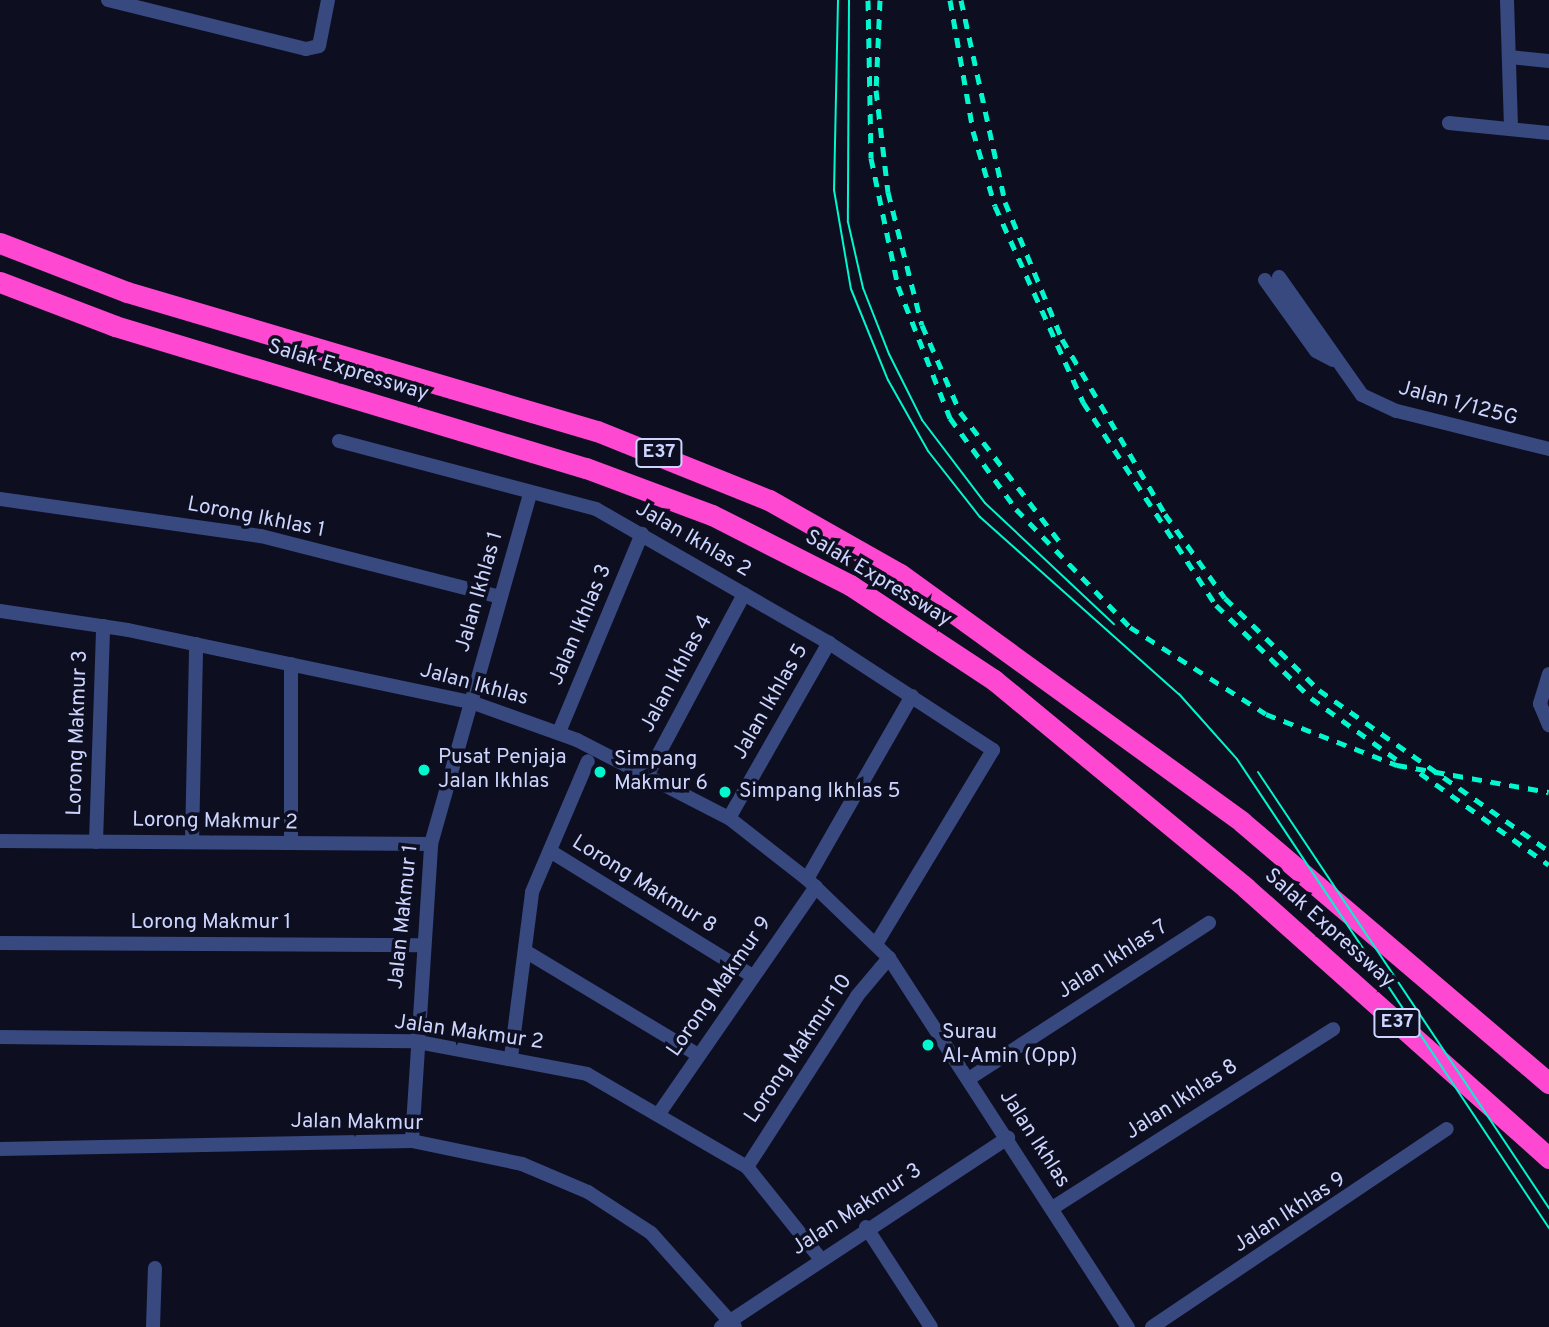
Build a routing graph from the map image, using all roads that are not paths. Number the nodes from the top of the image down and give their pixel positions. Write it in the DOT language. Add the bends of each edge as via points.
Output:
graph roads {
  1 [pos="108,0"];
  2 [pos="328,0"];
  3 [pos="1507,0"];
  4 [pos="146,4"];
  5 [pos="1510,57"];
  6 [pos="1549,61"];
  7 [pos="1449,123"];
  8 [pos="1511,129"];
  9 [pos="1549,133"];
  10 [pos="0,243"];
  11 [pos="0,282"];
  12 [pos="1275,283"];
  13 [pos="339,441"];
  14 [pos="1549,449"];
  15 [pos="530,494"];
  16 [pos="0,499"];
  17 [pos="642,534"];
  18 [pos="744,594"];
  19 [pos="500,597"];
  20 [pos="0,611"];
  21 [pos="103,626"];
  22 [pos="829,643"];
  23 [pos="196,644"];
  24 [pos="290,664"];
  25 [pos="1549,674"];
  26 [pos="912,696"];
  27 [pos="471,702"];
  28 [pos="1549,725"];
  29 [pos="559,732"];
  30 [pos="588,761"];
  31 [pos="648,774"];
  32 [pos="729,818"];
  33 [pos="0,841"];
  34 [pos="96,842"];
  35 [pos="192,842"];
  36 [pos="291,843"];
  37 [pos="430,844"];
  38 [pos="550,851"];
  39 [pos="812,883"];
  40 [pos="1209,923"];
  41 [pos="877,942"];
  42 [pos="0,943"];
  43 [pos="422,945"];
  44 [pos="525,951"];
  45 [pos="889,958"];
  46 [pos="752,976"];
  47 [pos="1333,1029"];
  48 [pos="0,1037"];
  49 [pos="413,1041"];
  50 [pos="698,1055"];
  51 [pos="510,1057"];
  52 [pos="970,1078"];
  53 [pos="1549,1083"];
  54 [pos="660,1112"];
  55 [pos="1447,1129"];
  56 [pos="1008,1138"];
  57 [pos="412,1141"];
  58 [pos="0,1149"];
  59 [pos="1549,1158"];
  60 [pos="747,1167"];
  61 [pos="1054,1207"];
  62 [pos="866,1227"];
  63 [pos="820,1258"];
  64 [pos="155,1268"];
  65 [pos="728,1324"];
  66 [pos="153,1327"];
  67 [pos="931,1327"];
  68 [pos="1128,1327"];
  69 [pos="1152,1327"];
  1 -- 4 [label="street"];
  2 -- 4 [label="street" via="319,46 292,47"];
  3 -- 5 [label="street"];
  5 -- 6 [label="street"];
  5 -- 8 [label="street"];
  7 -- 8 [label="street"];
  8 -- 9 [label="street"];
  10 -- 53 [label="highway, Salak Expressway / E37" via="127,292 597,430 769,500 911,581 1230,813"];
  11 -- 59 [label="highway, Salak Expressway / E37" via="115,326 586,468 712,515 849,585 994,680 1246,888"];
  12 -- 14 [label="street, Jalan 1/125G" via="1349,383 1381,405"];
  13 -- 15 [label="street, Jalan Ikhlas 2"];
  15 -- 17 [label="street, Jalan Ikhlas 2" via="596,509"];
  15 -- 19 [label="street, Jalan Ikhlas 1"];
  16 -- 19 [label="street, Lorong Ikhlas 1" via="261,536"];
  17 -- 18 [label="street, Jalan Ikhlas 2"];
  17 -- 29 [label="street, Jalan Ikhlas 3"];
  18 -- 22 [label="street, Jalan Ikhlas 2"];
  18 -- 31 [label="street, Jalan Ikhlas 4"];
  19 -- 27 [label="street, Jalan Ikhlas 1"];
  20 -- 21 [label="street, Jalan Ikhlas"];
  21 -- 23 [label="street, Jalan Ikhlas"];
  21 -- 34 [label="street, Lorong Makmur 3"];
  22 -- 26 [label="street, Jalan Ikhlas 2"];
  22 -- 32 [label="street, Jalan Ikhlas 5"];
  23 -- 24 [label="street, Jalan Ikhlas"];
  23 -- 35 [label="street"];
  24 -- 27 [label="street, Jalan Ikhlas"];
  24 -- 36 [label="street"];
  25 -- 28 [label="street" via="1540,704"];
  26 -- 39 [label="street, Lorong Makmur 9"];
  26 -- 41 [label="street, Jalan Ikhlas 2" via="993,750"];
  27 -- 29 [label="street, Jalan Ikhlas"];
  27 -- 37 [label="street, Jalan Makmur 1"];
  29 -- 31 [label="street, Jalan Ikhlas"];
  30 -- 38 [label="street"];
  31 -- 32 [label="street, Jalan Ikhlas"];
  32 -- 39 [label="street, Jalan Ikhlas"];
  33 -- 34 [label="street, Lorong Makmur 2"];
  34 -- 35 [label="street, Lorong Makmur 2"];
  35 -- 36 [label="street, Lorong Makmur 2"];
  36 -- 37 [label="street, Lorong Makmur 2"];
  37 -- 43 [label="street, Jalan Makmur 1"];
  38 -- 44 [label="street" via="532,892"];
  38 -- 46 [label="street, Lorong Makmur 8"];
  39 -- 41 [label="street, Jalan Ikhlas"];
  39 -- 46 [label="street, Lorong Makmur 9"];
  40 -- 52 [label="street, Jalan Ikhlas 7"];
  41 -- 45 [label="street, Jalan Ikhlas"];
  42 -- 43 [label="street, Lorong Makmur 1"];
  43 -- 49 [label="street, Jalan Makmur 1"];
  44 -- 50 [label="street"];
  44 -- 51 [label="street"];
  45 -- 52 [label="street, Jalan Ikhlas"];
  45 -- 60 [label="street, Lorong Makmur 10" via="857,996"];
  46 -- 50 [label="street, Lorong Makmur 9"];
  47 -- 61 [label="street, Jalan Ikhlas 8"];
  48 -- 49 [label="street, Jalan Makmur 2"];
  49 -- 51 [label="street, Jalan Makmur 2"];
  49 -- 57 [label="street, Jalan Makmur 1"];
  50 -- 54 [label="street, Lorong Makmur 9"];
  51 -- 54 [label="street, Jalan Makmur 2" via="587,1074"];
  52 -- 56 [label="street, Jalan Ikhlas"];
  54 -- 60 [label="street, Jalan Makmur 2"];
  55 -- 69 [label="street, Jalan Ikhlas 9"];
  56 -- 61 [label="street, Jalan Ikhlas"];
  56 -- 62 [label="street, Jalan Makmur 3"];
  57 -- 58 [label="street, Jalan Makmur"];
  57 -- 65 [label="street, Jalan Makmur" via="522,1164 588,1192 650,1233"];
  60 -- 63 [label="street, Jalan Makmur 2"];
  61 -- 68 [label="street, Jalan Ikhlas"];
  62 -- 63 [label="street, Jalan Makmur 3"];
  62 -- 67 [label="street"];
  63 -- 65 [label="street, Jalan Makmur 3"];
  64 -- 66 [label="street"];
}
